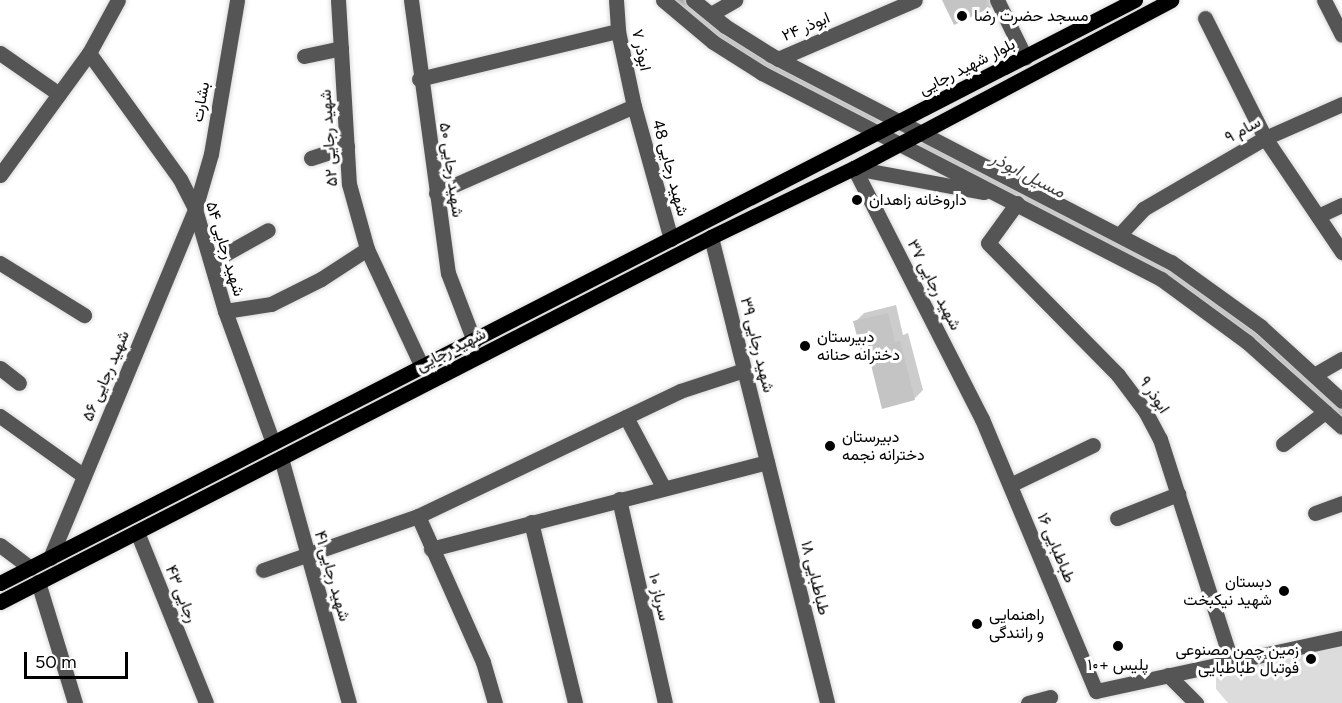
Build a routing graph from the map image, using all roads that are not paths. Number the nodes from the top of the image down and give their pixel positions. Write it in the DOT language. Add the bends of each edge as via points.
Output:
graph roads {
  1 [pos="118,0"];
  2 [pos="237,0"];
  3 [pos="338,0"];
  4 [pos="411,0"];
  5 [pos="616,0"];
  6 [pos="663,0"];
  7 [pos="693,0"];
  8 [pos="735,0"];
  9 [pos="915,0"];
  10 [pos="997,0"];
  11 [pos="1135,0"];
  12 [pos="1171,0"];
  13 [pos="1324,0"];
  14 [pos="711,14"];
  15 [pos="1205,18"];
  16 [pos="618,31"];
  17 [pos="1342,35"];
  18 [pos="341,48"];
  19 [pos="0,53"];
  20 [pos="89,53"];
  21 [pos="304,56"];
  22 [pos="1026,57"];
  23 [pos="778,59"];
  24 [pos="419,79"];
  25 [pos="59,94"];
  26 [pos="1342,104"];
  27 [pos="634,106"];
  28 [pos="901,122"];
  29 [pos="919,131"];
  30 [pos="880,133"];
  31 [pos="1265,138"];
  32 [pos="898,142"];
  33 [pos="347,146"];
  34 [pos="311,158"];
  35 [pos="854,168"];
  36 [pos="0,175"];
  37 [pos="436,193"];
  38 [pos="1001,195"];
  39 [pos="1017,203"];
  40 [pos="1342,205"];
  41 [pos="195,209"];
  42 [pos="1318,216"];
  43 [pos="268,230"];
  44 [pos="1121,233"];
  45 [pos="711,237"];
  46 [pos="671,240"];
  47 [pos="367,249"];
  48 [pos="1342,252"];
  49 [pos="211,262"];
  50 [pos="0,263"];
  51 [pos="225,310"];
  52 [pos="84,315"];
  53 [pos="474,341"];
  54 [pos="1342,359"];
  55 [pos="422,367"];
  56 [pos="0,368"];
  57 [pos="744,370"];
  58 [pos="1314,375"];
  59 [pos="19,383"];
  60 [pos="1342,400"];
  61 [pos="1325,412"];
  62 [pos="0,416"];
  63 [pos="626,417"];
  64 [pos="982,419"];
  65 [pos="1342,427"];
  66 [pos="273,443"];
  67 [pos="1283,444"];
  68 [pos="1093,445"];
  69 [pos="281,458"];
  70 [pos="767,462"];
  71 [pos="84,476"];
  72 [pos="1010,485"];
  73 [pos="663,487"];
  74 [pos="1178,494"];
  75 [pos="619,499"];
  76 [pos="1342,503"];
  77 [pos="1315,513"];
  78 [pos="418,516"];
  79 [pos="1117,518"];
  80 [pos="531,522"];
  81 [pos="137,532"];
  82 [pos="0,545"];
  83 [pos="431,549"];
  84 [pos="307,554"];
  85 [pos="50,558"];
  86 [pos="30,568"];
  87 [pos="263,570"];
  88 [pos="38,582"];
  89 [pos="0,583"];
  90 [pos="0,602"];
  91 [pos="1342,638"];
  92 [pos="1231,660"];
  93 [pos="1168,675"];
  94 [pos="1050,697"];
  95 [pos="75,703"];
  96 [pos="206,703"];
  97 [pos="349,703"];
  98 [pos="495,703"];
  99 [pos="575,703"];
  100 [pos="664,703"];
  101 [pos="827,703"];
  102 [pos="1028,703"];
  103 [pos="1196,703"];
  1 -- 20 [label="street"];
  2 -- 41 [label="street, بشارت" via="211,154"];
  3 -- 18 [label="street, شهید رجایی ۵۲"];
  4 -- 24 [label="street, شهید رجایی ۵۰"];
  5 -- 16 [label="street, ابوذر ۷"];
  6 -- 30 [label="street" via="713,42 762,73"];
  7 -- 14 [label="street"];
  8 -- 14 [label="street"];
  9 -- 23 [label="street, ابوذر ۲۴"];
  10 -- 22 [label="street"];
  11 -- 22 [label="main road, بلوار شهید رجایی"];
  12 -- 29 [label="main road, بلوار شهید رجایی"];
  13 -- 17 [label="street"];
  14 -- 23 [label="street"];
  15 -- 31 [label="street"];
  16 -- 24 [label="street"];
  16 -- 27 [label="street, ابوذر ۷"];
  18 -- 21 [label="street"];
  18 -- 33 [label="street, شهید رجایی ۵۲"];
  19 -- 25 [label="street"];
  20 -- 25 [label="street"];
  20 -- 41 [label="street, شهید رجایی ۵۴" via="180,179"];
  22 -- 28 [label="main road, بلوار شهید رجایی"];
  23 -- 28 [label="street"];
  24 -- 37 [label="street, شهید رجایی ۵۰"];
  25 -- 36 [label="street"];
  26 -- 31 [label="street, سام ۹"];
  27 -- 37 [label="street"];
  27 -- 46 [label="street, شهید رجایی 48"];
  28 -- 29 [label="street"];
  28 -- 30 [label="main road, بلوار شهید رجایی"];
  29 -- 32 [label="main road, شهید رجایی"];
  29 -- 44 [label="street"];
  30 -- 32 [label="street"];
  30 -- 46 [label="main road, شهید رجایی"];
  31 -- 42 [label="street"];
  31 -- 44 [label="street, سام ۹" via="1143,209"];
  32 -- 35 [label="main road, شهید رجایی"];
  32 -- 38 [label="street"];
  33 -- 34 [label="street"];
  33 -- 47 [label="street, شهید رجایی ۵۲" via="349,184"];
  35 -- 38 [label="street"];
  35 -- 45 [label="main road, شهید رجایی"];
  35 -- 64 [label="street, شهید رجایی ۳۷"];
  37 -- 53 [label="street, شهید رجایی ۵۰" via="448,273"];
  38 -- 39 [label="street"];
  39 -- 61 [label="street" via="1131,262 1209,311"];
  39 -- 74 [label="street, ابوذر ۹" via="988,243 1118,375 1160,439"];
  40 -- 42 [label="street"];
  41 -- 49 [label="street, شهید رجایی ۵۴"];
  41 -- 71 [label="street, شهید رجایی ۵۶"];
  42 -- 48 [label="street"];
  43 -- 49 [label="street"];
  44 -- 58 [label="street" via="1221,295"];
  45 -- 57 [label="street, شهید رجایی ۳۹"];
  45 -- 69 [label="main road, شهید رجایی"];
  46 -- 53 [label="main road, شهید رجایی"];
  47 -- 51 [label="street" via="321,279 271,304"];
  47 -- 55 [label="street, شهید رجایی ۵۲"];
  49 -- 51 [label="street, شهید رجایی ۵۴"];
  50 -- 52 [label="street"];
  51 -- 66 [label="street, شهید رجایی ۵۴"];
  53 -- 55 [label="main road, شهید رجایی"];
  54 -- 58 [label="street"];
  55 -- 66 [label="main road, شهید رجایی"];
  56 -- 59 [label="street"];
  57 -- 63 [label="street" via="680,391"];
  57 -- 70 [label="street, شهید رجایی ۳۹"];
  58 -- 60 [label="street"];
  61 -- 65 [label="street"];
  61 -- 67 [label="street"];
  62 -- 71 [label="street"];
  63 -- 73 [label="street"];
  63 -- 78 [label="street"];
  64 -- 72 [label="street, طباطبایی ۱۶"];
  66 -- 85 [label="main road, شهید رجایی"];
  68 -- 72 [label="street"];
  69 -- 81 [label="main road, شهید رجایی"];
  69 -- 84 [label="street, شهید رجایی ۴۱"];
  70 -- 73 [label="street"];
  70 -- 101 [label="street, طباطبایی ۱۸"];
  71 -- 85 [label="street, شهید رجایی ۵۶"];
  72 -- 93 [label="street, طباطبایی ۱۶" via="1096,691"];
  73 -- 75 [label="street"];
  74 -- 79 [label="street"];
  74 -- 92 [label="street, ابوذر ۹"];
  75 -- 80 [label="street"];
  75 -- 100 [label="street, سرباز ۱۰"];
  76 -- 77 [label="street"];
  78 -- 83 [label="street"];
  78 -- 84 [label="street"];
  80 -- 83 [label="street"];
  80 -- 99 [label="street"];
  81 -- 88 [label="main road, شهید رجایی"];
  81 -- 96 [label="street, رجایی ۴۳"];
  82 -- 86 [label="street"];
  83 -- 98 [label="street" via="483,662"];
  84 -- 87 [label="street"];
  84 -- 97 [label="street, شهید رجایی ۴۱"];
  85 -- 86 [label="main road, شهید رجایی"];
  86 -- 89 [label="main road, شهید رجایی"];
  88 -- 90 [label="main road, شهید رجایی"];
  88 -- 95 [label="street"];
  91 -- 92 [label="street"];
  92 -- 93 [label="street"];
  93 -- 103 [label="street"];
  94 -- 102 [label="street"];
}
